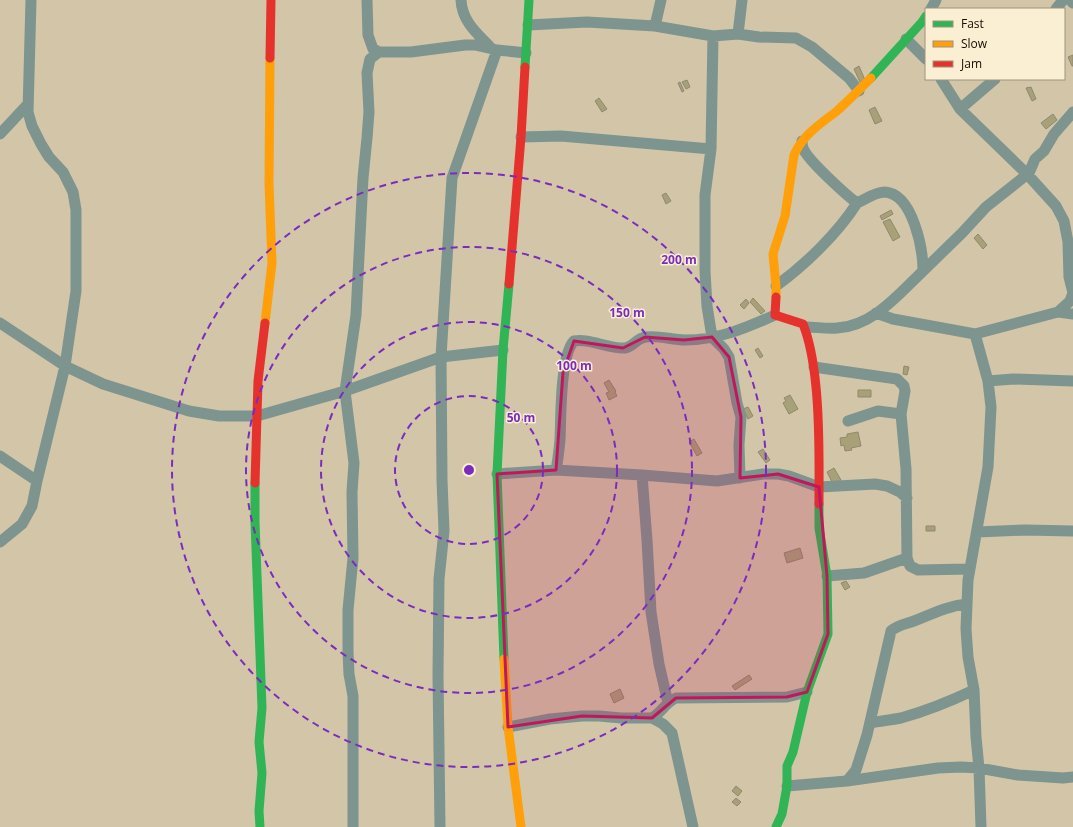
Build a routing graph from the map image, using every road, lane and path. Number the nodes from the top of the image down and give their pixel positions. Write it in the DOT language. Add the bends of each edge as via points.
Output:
graph roads {
  1 [pos="31,0"];
  2 [pos="271,0"];
  3 [pos="367,0"];
  4 [pos="461,0"];
  5 [pos="529,0"];
  6 [pos="661,0"];
  7 [pos="742,0"];
  8 [pos="1063,0"];
  9 [pos="1070,0"];
  10 [pos="1073,3"];
  11 [pos="1057,8"];
  12 [pos="925,17"];
  13 [pos="528,25"];
  14 [pos="655,26"];
  15 [pos="738,34"];
  16 [pos="713,36"];
  17 [pos="906,39"];
  18 [pos="495,49"];
  19 [pos="379,52"];
  20 [pos="526,53"];
  21 [pos="925,58"];
  22 [pos="943,80"];
  23 [pos="994,80"];
  24 [pos="859,91"];
  25 [pos="28,104"];
  26 [pos="960,109"];
  27 [pos="1073,112"];
  28 [pos="0,134"];
  29 [pos="521,137"];
  30 [pos="802,141"];
  31 [pos="711,149"];
  32 [pos="1027,174"];
  33 [pos="857,203"];
  34 [pos="923,271"];
  35 [pos="776,286"];
  36 [pos="1058,312"];
  37 [pos="876,313"];
  38 [pos="1073,314"];
  39 [pos="775,315"];
  40 [pos="0,323"];
  41 [pos="806,327"];
  42 [pos="974,334"];
  43 [pos="712,337"];
  44 [pos="503,350"];
  45 [pos="440,357"];
  46 [pos="65,366"];
  47 [pos="814,367"];
  48 [pos="988,381"];
  49 [pos="1073,381"];
  50 [pos="345,391"];
  51 [pos="901,414"];
  52 [pos="257,416"];
  53 [pos="848,421"];
  54 [pos="0,456"];
  55 [pos="556,470"];
  56 [pos="497,474"];
  57 [pos="642,475"];
  58 [pos="740,478"];
  59 [pos="37,481"];
  60 [pos="819,487"];
  61 [pos="907,498"];
  62 [pos="1073,531"];
  63 [pos="977,532"];
  64 [pos="0,542"];
  65 [pos="907,558"];
  66 [pos="969,569"];
  67 [pos="827,576"];
  68 [pos="967,604"];
  69 [pos="974,690"];
  70 [pos="807,692"];
  71 [pos="668,703"];
  72 [pos="652,718"];
  73 [pos="870,723"];
  74 [pos="508,727"];
  75 [pos="979,768"];
  76 [pos="1073,777"];
  77 [pos="847,781"];
  78 [pos="787,786"];
  79 [pos="260,827"];
  80 [pos="353,827"];
  81 [pos="440,827"];
  82 [pos="520,827"];
  83 [pos="693,827"];
  84 [pos="776,827"];
  85 [pos="981,827"];
  1 -- 25 [label="street"];
  2 -- 52 [label="main road" via="269,182 272,263 258,381"];
  3 -- 19 [label="street" via="368,35 373,50"];
  4 -- 18 [label="street" via="465,18"];
  5 -- 13 [label="main road"];
  6 -- 14 [label="street"];
  7 -- 15 [label="street"];
  8 -- 11 [label="street"];
  9 -- 10 [label="street"];
  12 -- 17 [label="main road"];
  13 -- 14 [label="street" via="587,22"];
  13 -- 20 [label="main road"];
  14 -- 16 [label="street"];
  15 -- 16 [label="street"];
  15 -- 24 [label="street" via="796,38 812,47 849,78"];
  16 -- 31 [label="street"];
  17 -- 21 [label="street"];
  17 -- 24 [label="main road"];
  18 -- 19 [label="street" via="465,45 411,52"];
  18 -- 20 [label="street"];
  18 -- 45 [label="street" via="452,178"];
  19 -- 50 [label="street" via="370,59 367,73 367,138 356,315"];
  20 -- 29 [label="main road"];
  22 -- 26 [label="street"];
  23 -- 26 [label="street"];
  24 -- 30 [label="main road"];
  25 -- 28 [label="street"];
  25 -- 46 [label="street" via="32,126 45,151 63,172 73,192 76,210 76,291"];
  26 -- 32 [label="street"];
  27 -- 32 [label="street" via="1054,134 1044,151 1035,158"];
  29 -- 31 [label="street" via="561,136"];
  29 -- 44 [label="main road"];
  30 -- 33 [label="street" via="804,150 811,159"];
  30 -- 35 [label="main road" via="796,148 785,216 773,254"];
  31 -- 43 [label="street" via="705,195 705,271"];
  32 -- 34 [label="street" via="986,207"];
  32 -- 36 [label="street" via="1056,206 1064,221 1073,293 1070,301"];
  33 -- 34 [label="street" via="874,194 886,192 901,200 913,218 923,255"];
  33 -- 35 [label="street" via="838,229"];
  34 -- 37 [label="street" via="891,303"];
  35 -- 39 [label="main road"];
  36 -- 38 [label="street"];
  36 -- 42 [label="street"];
  37 -- 41 [label="street" via="851,326"];
  37 -- 42 [label="street" via="893,319"];
  39 -- 41 [label="main road" via="800,322"];
  39 -- 43 [label="street" via="745,329"];
  40 -- 46 [label="street"];
  41 -- 47 [label="main road"];
  42 -- 48 [label="street"];
  43 -- 55 [label="street" via="684,340 645,337 638,339 632,346 623,348 574,341 570,346 564,372"];
  43 -- 58 [label="street" via="729,357 741,417"];
  44 -- 45 [label="street"];
  44 -- 56 [label="main road"];
  45 -- 50 [label="street"];
  45 -- 81 [label="street" via="444,531 439,579"];
  46 -- 52 [label="street" via="103,384 189,411 219,416"];
  46 -- 59 [label="street"];
  47 -- 51 [label="street" via="897,379 904,386"];
  47 -- 60 [label="main road" via="819,417"];
  48 -- 49 [label="street"];
  48 -- 63 [label="street" via="991,407 988,467"];
  50 -- 52 [label="street"];
  50 -- 80 [label="street" via="354,463 348,610 349,674 353,696"];
  51 -- 53 [label="street" via="878,411"];
  51 -- 61 [label="street"];
  52 -- 79 [label="main road" via="255,487 262,708 259,742 262,772"];
  54 -- 59 [label="street"];
  55 -- 56 [label="street"];
  55 -- 57 [label="street"];
  56 -- 74 [label="main road"];
  57 -- 58 [label="street" via="711,481"];
  57 -- 71 [label="street" via="651,612"];
  58 -- 60 [label="street" via="778,474"];
  59 -- 64 [label="street" via="32,506 22,524"];
  60 -- 61 [label="street" via="876,484 887,486"];
  60 -- 67 [label="main road" via="819,528"];
  61 -- 65 [label="street"];
  62 -- 63 [label="street"];
  63 -- 66 [label="street"];
  65 -- 66 [label="street" via="910,566 918,570"];
  65 -- 67 [label="street" via="864,573"];
  66 -- 68 [label="street"];
  67 -- 70 [label="main road" via="828,634"];
  68 -- 69 [label="street" via="968,657"];
  68 -- 73 [label="street" via="943,608 891,631"];
  69 -- 73 [label="street" via="914,714"];
  69 -- 75 [label="street"];
  70 -- 71 [label="street" via="787,697 676,698"];
  70 -- 78 [label="main road" via="793,752 786,769"];
  71 -- 72 [label="street"];
  72 -- 74 [label="street" via="582,716"];
  72 -- 83 [label="street" via="664,724 672,733"];
  73 -- 77 [label="street" via="856,770"];
  74 -- 82 [label="main road"];
  75 -- 76 [label="street" via="1018,775"];
  75 -- 77 [label="street" via="938,768"];
  75 -- 85 [label="street"];
  77 -- 78 [label="street"];
  78 -- 84 [label="main road" via="782,814"];
}
